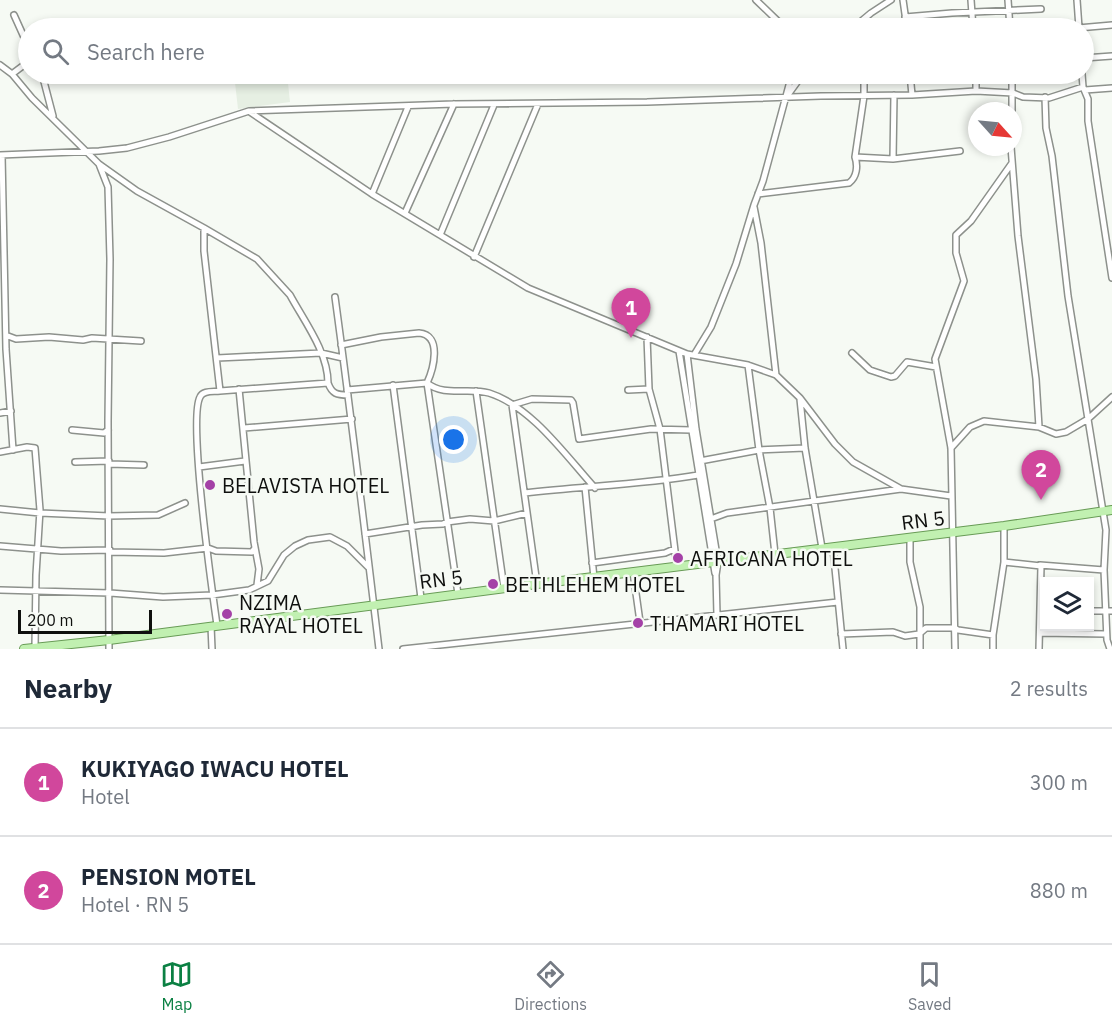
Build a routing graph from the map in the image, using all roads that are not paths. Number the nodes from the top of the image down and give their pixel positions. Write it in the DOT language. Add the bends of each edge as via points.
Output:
graph roads {
  1 [pos="756,0"];
  2 [pos="891,0"];
  3 [pos="903,0"];
  4 [pos="971,0"];
  5 [pos="1008,0"];
  6 [pos="1077,0"];
  7 [pos="1009,9"];
  8 [pos="1041,9"];
  9 [pos="972,13"];
  10 [pos="14,15"];
  11 [pos="775,18"];
  12 [pos="865,18"];
  13 [pos="905,18"];
  14 [pos="972,18"];
  15 [pos="1009,18"];
  16 [pos="1078,18"];
  17 [pos="18,24"];
  18 [pos="1112,25"];
  19 [pos="1094,27"];
  20 [pos="1112,56"];
  21 [pos="1094,57"];
  22 [pos="0,65"];
  23 [pos="18,70"];
  24 [pos="12,74"];
  25 [pos="18,81"];
  26 [pos="20,84"];
  27 [pos="44,84"];
  28 [pos="790,84"];
  29 [pos="796,84"];
  30 [pos="864,84"];
  31 [pos="911,84"];
  32 [pos="976,84"];
  33 [pos="1013,84"];
  34 [pos="1083,84"];
  35 [pos="1112,88"];
  36 [pos="1084,89"];
  37 [pos="976,92"];
  38 [pos="1013,93"];
  39 [pos="894,95"];
  40 [pos="912,95"];
  41 [pos="787,96"];
  42 [pos="864,96"];
  43 [pos="1045,97"];
  44 [pos="1012,102"];
  45 [pos="454,104"];
  46 [pos="538,104"];
  47 [pos="494,105"];
  48 [pos="408,107"];
  49 [pos="249,111"];
  50 [pos="53,118"];
  51 [pos="960,151"];
  52 [pos="85,152"];
  53 [pos="1,155"];
  54 [pos="1012,156"];
  55 [pos="855,157"];
  56 [pos="892,159"];
  57 [pos="1012,163"];
  58 [pos="99,164"];
  59 [pos="372,194"];
  60 [pos="758,194"];
  61 [pos="754,205"];
  62 [pos="405,213"];
  63 [pos="1104,225"];
  64 [pos="1112,225"];
  65 [pos="204,228"];
  66 [pos="440,235"];
  67 [pos="2,243"];
  68 [pos="474,257"];
  69 [pos="1112,278"];
  70 [pos="335,297"];
  71 [pos="3,316"];
  72 [pos="8,336"];
  73 [pos="647,336"];
  74 [pos="109,340"];
  75 [pos="141,341"];
  76 [pos="341,345"];
  77 [pos="3,350"];
  78 [pos="679,351"];
  79 [pos="321,352"];
  80 [pos="852,353"];
  81 [pos="687,354"];
  82 [pos="694,355"];
  83 [pos="217,357"];
  84 [pos="343,358"];
  85 [pos="748,365"];
  86 [pos="936,367"];
  87 [pos="776,375"];
  88 [pos="9,379"];
  89 [pos="0,380"];
  90 [pos="328,383"];
  91 [pos="427,383"];
  92 [pos="393,386"];
  93 [pos="240,389"];
  94 [pos="649,389"];
  95 [pos="628,390"];
  96 [pos="220,391"];
  97 [pos="476,391"];
  98 [pos="347,392"];
  99 [pos="1112,397"];
  100 [pos="800,398"];
  101 [pos="512,405"];
  102 [pos="11,411"];
  103 [pos="0,413"];
  104 [pos="352,419"];
  105 [pos="1088,419"];
  106 [pos="1039,426"];
  107 [pos="244,428"];
  108 [pos="660,429"];
  109 [pos="72,430"];
  110 [pos="108,430"];
  111 [pos="691,430"];
  112 [pos="805,448"];
  113 [pos="951,448"];
  114 [pos="13,450"];
  115 [pos="759,450"];
  116 [pos="0,452"];
  117 [pos="245,461"];
  118 [pos="699,461"];
  119 [pos="75,462"];
  120 [pos="109,462"];
  121 [pos="144,465"];
  122 [pos="199,468"];
  123 [pos="698,475"];
  124 [pos="667,480"];
  125 [pos="585,487"];
  126 [pos="595,488"];
  127 [pos="901,489"];
  128 [pos="525,493"];
  129 [pos="951,496"];
  130 [pos="814,502"];
  131 [pos="185,503"];
  132 [pos="770,508"];
  133 [pos="0,509"];
  134 [pos="1112,510"];
  135 [pos="1103,511"];
  136 [pos="40,513"];
  137 [pos="527,513"];
  138 [pos="109,516"];
  139 [pos="708,520"];
  140 [pos="494,521"];
  141 [pos="447,522"];
  142 [pos="412,526"];
  143 [pos="1005,526"];
  144 [pos="952,533"];
  145 [pos="365,534"];
  146 [pos="910,538"];
  147 [pos="0,546"];
  148 [pos="208,548"];
  149 [pos="822,548"];
  150 [pos="833,548"];
  151 [pos="38,549"];
  152 [pos="674,549"];
  153 [pos="216,550"];
  154 [pos="110,551"];
  155 [pos="255,552"];
  156 [pos="775,554"];
  157 [pos="209,559"];
  158 [pos="715,562"];
  159 [pos="1004,562"];
  160 [pos="592,563"];
  161 [pos="1039,564"];
  162 [pos="368,567"];
  163 [pos="677,567"];
  164 [pos="1104,570"];
  165 [pos="633,572"];
  166 [pos="1042,577"];
  167 [pos="594,578"];
  168 [pos="537,584"];
  169 [pos="257,585"];
  170 [pos="504,588"];
  171 [pos="0,590"];
  172 [pos="35,592"];
  173 [pos="110,593"];
  174 [pos="458,594"];
  175 [pos="212,595"];
  176 [pos="421,598"];
  177 [pos="838,602"];
  178 [pos="374,605"];
  179 [pos="1109,611"];
  180 [pos="717,615"];
  181 [pos="640,622"];
  182 [pos="214,626"];
  183 [pos="955,628"];
  184 [pos="1040,633"];
  185 [pos="842,634"];
  186 [pos="919,634"];
  187 [pos="1107,634"];
  188 [pos="993,635"];
  189 [pos="109,645"];
  190 [pos="35,647"];
  191 [pos="24,649"];
  192 [pos="212,649"];
  193 [pos="379,649"];
  194 [pos="403,649"];
  195 [pos="843,649"];
  196 [pos="920,649"];
  197 [pos="955,649"];
  198 [pos="993,649"];
  199 [pos="1039,649"];
  200 [pos="1110,649"];
  1 -- 11 [label="street"];
  2 -- 12 [label="street"];
  3 -- 13 [label="street"];
  4 -- 9 [label="street"];
  5 -- 7 [label="street"];
  6 -- 16 [label="street"];
  7 -- 8 [label="street"];
  7 -- 9 [label="street"];
  7 -- 15 [label="street"];
  9 -- 13 [label="street"];
  9 -- 14 [label="street"];
  10 -- 17 [label="street"];
  18 -- 19 [label="street"];
  20 -- 21 [label="street"];
  22 -- 24 [label="street"];
  23 -- 24 [label="street"];
  24 -- 25 [label="street"];
  26 -- 50 [label="street"];
  27 -- 50 [label="street"];
  28 -- 41 [label="street"];
  29 -- 41 [label="street"];
  30 -- 42 [label="street"];
  31 -- 40 [label="street"];
  32 -- 37 [label="street"];
  33 -- 38 [label="street"];
  34 -- 36 [label="street"];
  35 -- 36 [label="street"];
  36 -- 43 [label="street"];
  36 -- 63 [label="street"];
  37 -- 38 [label="street"];
  37 -- 40 [label="street"];
  38 -- 43 [label="street"];
  38 -- 44 [label="street"];
  39 -- 40 [label="street"];
  39 -- 42 [label="street"];
  39 -- 56 [label="street"];
  41 -- 42 [label="street"];
  41 -- 46 [label="street"];
  41 -- 60 [label="street"];
  42 -- 55 [label="street"];
  43 -- 105 [label="street" via="1068,296"];
  45 -- 47 [label="street"];
  45 -- 48 [label="street"];
  45 -- 62 [label="street"];
  46 -- 47 [label="street"];
  46 -- 68 [label="street"];
  47 -- 66 [label="street"];
  48 -- 49 [label="street"];
  48 -- 59 [label="street"];
  49 -- 52 [label="street" via="169,137"];
  49 -- 59 [label="street"];
  50 -- 52 [label="street"];
  51 -- 56 [label="street"];
  52 -- 53 [label="street"];
  52 -- 58 [label="street"];
  53 -- 67 [label="street"];
  54 -- 57 [label="street"];
  55 -- 56 [label="street"];
  55 -- 60 [label="street" via="855,176 849,183"];
  57 -- 86 [label="street" via="971,221 956,235 956,253 964,281 935,359"];
  57 -- 106 [label="street"];
  58 -- 65 [label="street" via="137,191"];
  58 -- 74 [label="street" via="109,206"];
  59 -- 62 [label="street"];
  60 -- 61 [label="street"];
  61 -- 82 [label="street" via="723,299"];
  61 -- 87 [label="street"];
  62 -- 66 [label="street"];
  63 -- 64 [label="street"];
  63 -- 69 [label="street"];
  65 -- 79 [label="street" via="257,259 284,286"];
  65 -- 83 [label="street"];
  66 -- 68 [label="street"];
  67 -- 71 [label="street"];
  68 -- 73 [label="street" via="528,288"];
  70 -- 76 [label="street"];
  71 -- 72 [label="street"];
  72 -- 74 [label="street"];
  72 -- 77 [label="street"];
  73 -- 78 [label="street"];
  73 -- 94 [label="street"];
  74 -- 75 [label="street"];
  74 -- 110 [label="street"];
  76 -- 84 [label="street"];
  76 -- 91 [label="street" via="424,333 429,337 435,359"];
  77 -- 88 [label="street"];
  78 -- 81 [label="street"];
  78 -- 111 [label="street"];
  79 -- 83 [label="street"];
  79 -- 84 [label="street"];
  79 -- 90 [label="street"];
  80 -- 86 [label="street" via="870,369 891,377 907,362"];
  81 -- 82 [label="street"];
  81 -- 118 [label="street"];
  82 -- 85 [label="street"];
  83 -- 96 [label="street"];
  84 -- 98 [label="street"];
  85 -- 87 [label="street"];
  85 -- 115 [label="street"];
  86 -- 113 [label="street"];
  87 -- 100 [label="street"];
  88 -- 89 [label="street"];
  88 -- 102 [label="street"];
  90 -- 93 [label="street"];
  90 -- 98 [label="street" via="337,394"];
  91 -- 92 [label="street"];
  91 -- 97 [label="street" via="435,389"];
  91 -- 141 [label="street"];
  92 -- 98 [label="street"];
  92 -- 142 [label="street"];
  93 -- 96 [label="street"];
  93 -- 107 [label="street"];
  94 -- 95 [label="street"];
  94 -- 108 [label="street"];
  96 -- 122 [label="street" via="204,393 198,404"];
  97 -- 101 [label="street"];
  97 -- 140 [label="street"];
  98 -- 104 [label="street"];
  99 -- 105 [label="street"];
  100 -- 112 [label="street"];
  100 -- 127 [label="street" via="854,462"];
  101 -- 108 [label="street" via="532,399 571,400 579,439"];
  101 -- 126 [label="street" via="532,419"];
  101 -- 128 [label="street"];
  102 -- 103 [label="street"];
  102 -- 114 [label="street"];
  104 -- 107 [label="street"];
  104 -- 145 [label="street"];
  105 -- 106 [label="street" via="1060,434"];
  105 -- 135 [label="street"];
  106 -- 113 [label="street" via="984,421 970,427"];
  107 -- 117 [label="street"];
  108 -- 111 [label="street"];
  108 -- 124 [label="street"];
  109 -- 110 [label="street"];
  110 -- 120 [label="street"];
  111 -- 118 [label="street"];
  112 -- 115 [label="street"];
  112 -- 130 [label="street"];
  113 -- 129 [label="street"];
  114 -- 116 [label="street"];
  114 -- 136 [label="street" via="35,448"];
  115 -- 118 [label="street"];
  115 -- 132 [label="street"];
  117 -- 122 [label="street"];
  117 -- 155 [label="street"];
  118 -- 123 [label="street"];
  118 -- 139 [label="street"];
  119 -- 120 [label="street"];
  120 -- 121 [label="street"];
  120 -- 138 [label="street"];
  122 -- 148 [label="street"];
  123 -- 124 [label="street"];
  123 -- 139 [label="street"];
  124 -- 126 [label="street"];
  124 -- 152 [label="street"];
  125 -- 126 [label="street"];
  125 -- 128 [label="street"];
  125 -- 160 [label="street"];
  127 -- 129 [label="street"];
  127 -- 130 [label="street"];
  128 -- 137 [label="street"];
  129 -- 144 [label="street"];
  130 -- 132 [label="street"];
  130 -- 149 [label="street"];
  131 -- 138 [label="street" via="163,514"];
  132 -- 139 [label="street" via="727,513"];
  132 -- 156 [label="street"];
  133 -- 136 [label="street"];
  134 -- 135 [label="main road, RN 5 / RN 5"];
  135 -- 143 [label="main road, RN 5 / RN 5"];
  135 -- 164 [label="street"];
  136 -- 138 [label="street"];
  136 -- 151 [label="street"];
  137 -- 140 [label="street"];
  137 -- 168 [label="street"];
  138 -- 154 [label="street"];
  139 -- 158 [label="street"];
  140 -- 141 [label="street"];
  140 -- 170 [label="street"];
  141 -- 142 [label="street"];
  141 -- 174 [label="street"];
  142 -- 145 [label="street"];
  142 -- 176 [label="street"];
  143 -- 144 [label="main road, RN 5 / RN 5"];
  143 -- 159 [label="street"];
  144 -- 146 [label="main road, RN 5 / RN 5"];
  144 -- 183 [label="street"];
  145 -- 162 [label="street"];
  146 -- 150 [label="main road, RN 5 / RN 5"];
  146 -- 186 [label="street" via="910,562 920,607"];
  147 -- 151 [label="street"];
  148 -- 153 [label="street"];
  148 -- 154 [label="street" via="164,553"];
  148 -- 157 [label="street"];
  149 -- 150 [label="main road, RN 5 / RN 5"];
  149 -- 156 [label="main road, RN 5 / RN 5"];
  150 -- 177 [label="street"];
  151 -- 154 [label="street"];
  151 -- 172 [label="street"];
  152 -- 160 [label="street"];
  152 -- 163 [label="street"];
  153 -- 155 [label="street"];
  153 -- 157 [label="street"];
  154 -- 173 [label="street"];
  155 -- 169 [label="street"];
  156 -- 158 [label="main road, RN 5 / RN 5"];
  157 -- 175 [label="street"];
  158 -- 163 [label="main road, RN 5 / RN 5"];
  158 -- 180 [label="street"];
  159 -- 161 [label="street"];
  159 -- 188 [label="street"];
  160 -- 167 [label="street"];
  161 -- 164 [label="street"];
  161 -- 166 [label="street"];
  162 -- 169 [label="street" via="359,556 330,537 308,540 289,550 268,581"];
  162 -- 178 [label="street"];
  163 -- 165 [label="main road, RN 5 / RN 5"];
  164 -- 179 [label="street"];
  165 -- 167 [label="main road, RN 5 / RN 5"];
  165 -- 181 [label="street"];
  167 -- 168 [label="main road, RN 5 / RN 5"];
  168 -- 170 [label="main road, RN 5 / RN 5"];
  169 -- 175 [label="street" via="249,590"];
  170 -- 174 [label="main road, RN 5 / RN 5"];
  171 -- 172 [label="street"];
  172 -- 173 [label="street"];
  172 -- 190 [label="street"];
  173 -- 175 [label="street"];
  173 -- 189 [label="street"];
  174 -- 176 [label="main road, RN 5 / RN 5"];
  175 -- 182 [label="street"];
  176 -- 178 [label="main road, RN 5 / RN 5"];
  177 -- 180 [label="street"];
  177 -- 185 [label="street"];
  178 -- 182 [label="main road, RN 5 / RN 5"];
  178 -- 193 [label="street"];
  179 -- 187 [label="street"];
  180 -- 181 [label="street"];
  181 -- 194 [label="street"];
  182 -- 189 [label="main road, RN 5 / RN 5"];
  182 -- 192 [label="street"];
  183 -- 186 [label="street" via="926,628"];
  183 -- 188 [label="street"];
  183 -- 197 [label="street"];
  184 -- 187 [label="street"];
  184 -- 199 [label="street"];
  185 -- 186 [label="street"];
  185 -- 195 [label="street"];
  186 -- 196 [label="street"];
  187 -- 200 [label="street"];
  188 -- 198 [label="street"];
  189 -- 190 [label="main road, RN 5 / RN 5"];
  190 -- 191 [label="main road, RN 5 / RN 5"];
}
